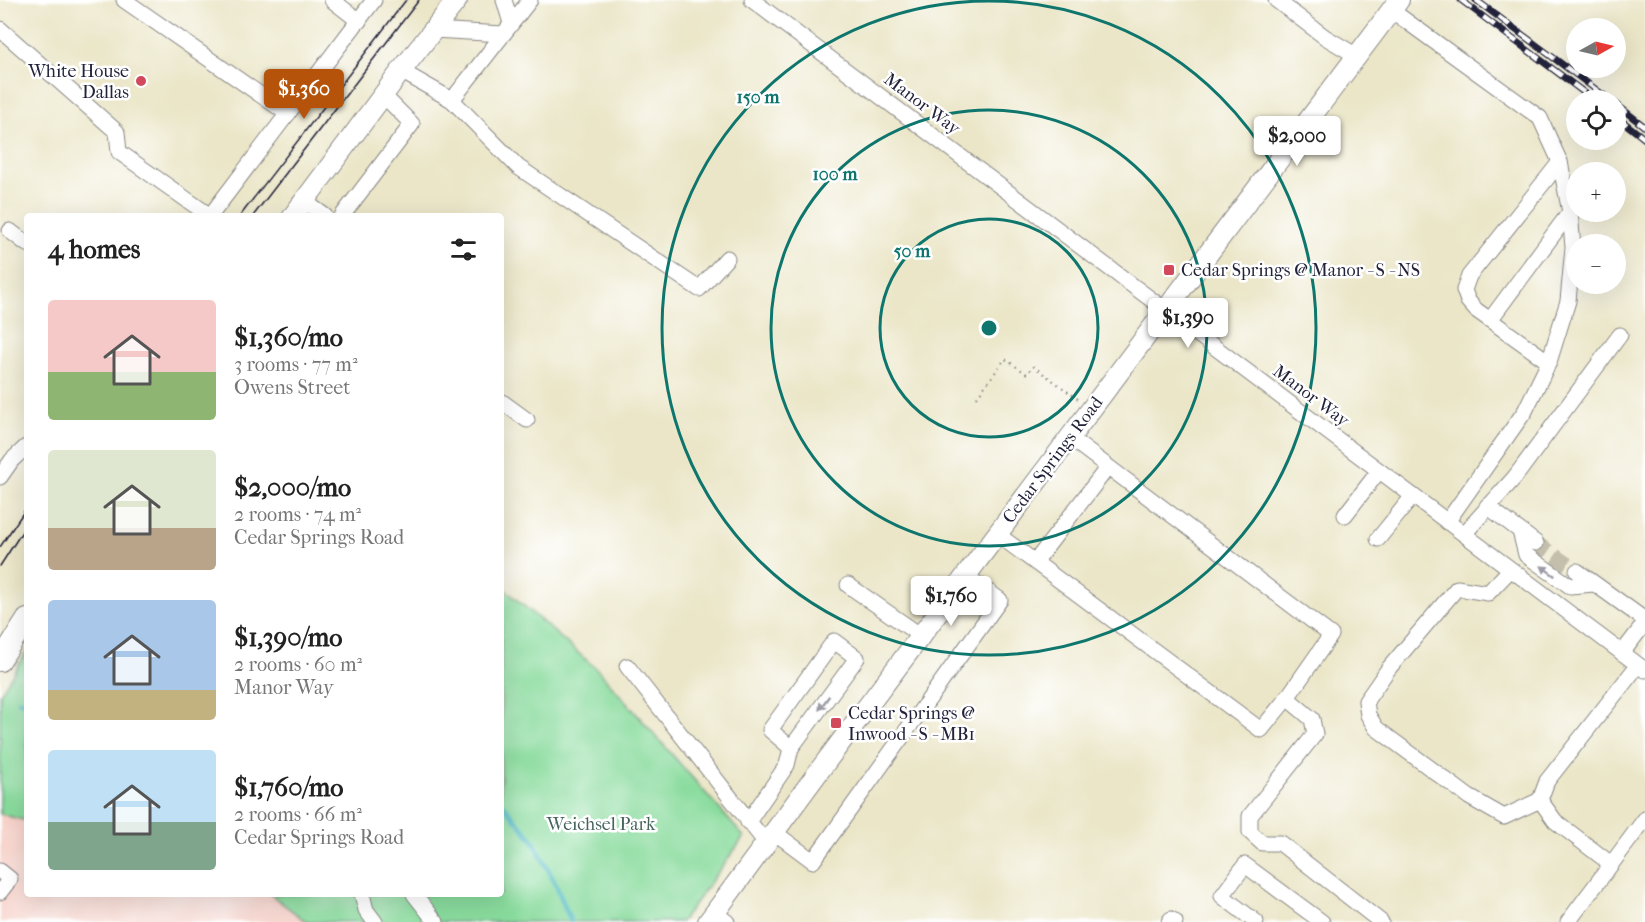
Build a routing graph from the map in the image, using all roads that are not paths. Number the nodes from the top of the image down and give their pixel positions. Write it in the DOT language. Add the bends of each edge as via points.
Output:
graph roads {
  1 [pos="124,0"];
  2 [pos="332,0"];
  3 [pos="374,0"];
  4 [pos="457,0"];
  5 [pos="504,0"];
  6 [pos="530,0"];
  7 [pos="752,0"];
  8 [pos="1276,0"];
  9 [pos="1395,5"];
  10 [pos="359,21"];
  11 [pos="507,28"];
  12 [pos="0,29"];
  13 [pos="433,30"];
  14 [pos="1357,56"];
  15 [pos="401,71"];
  16 [pos="383,95"];
  17 [pos="452,100"];
  18 [pos="288,114"];
  19 [pos="1560,162"];
  20 [pos="1566,192"];
  21 [pos="298,208"];
  22 [pos="206,213"];
  23 [pos="212,213"];
  24 [pos="315,213"];
  25 [pos="344,213"];
  26 [pos="1566,217"];
  27 [pos="1571,222"];
  28 [pos="10,231"];
  29 [pos="24,242"];
  30 [pos="727,258"];
  31 [pos="1165,311"];
  32 [pos="1490,320"];
  33 [pos="1620,335"];
  34 [pos="1550,362"];
  35 [pos="504,403"];
  36 [pos="527,420"];
  37 [pos="1070,438"];
  38 [pos="24,449"];
  39 [pos="1108,467"];
  40 [pos="1379,471"];
  41 [pos="0,477"];
  42 [pos="1413,496"];
  43 [pos="1487,506"];
  44 [pos="1344,515"];
  45 [pos="1447,522"];
  46 [pos="1520,531"];
  47 [pos="997,534"];
  48 [pos="1464,534"];
  49 [pos="1378,539"];
  50 [pos="1536,543"];
  51 [pos="1035,562"];
  52 [pos="1510,570"];
  53 [pos="1577,571"];
  54 [pos="966,576"];
  55 [pos="1594,584"];
  56 [pos="848,585"];
  57 [pos="1645,621"];
  58 [pos="24,624"];
  59 [pos="921,636"];
  60 [pos="1622,653"];
  61 [pos="0,661"];
  62 [pos="627,666"];
  63 [pos="1642,668"];
  64 [pos="1287,698"];
  65 [pos="791,748"];
  66 [pos="1540,800"];
  67 [pos="1645,819"];
  68 [pos="748,822"];
  69 [pos="770,838"];
  70 [pos="1262,843"];
  71 [pos="1611,864"];
  72 [pos="1245,866"];
  73 [pos="0,871"];
  74 [pos="0,892"];
  75 [pos="363,897"];
  76 [pos="416,897"];
  77 [pos="717,919"];
  78 [pos="375,922"];
  79 [pos="436,922"];
  80 [pos="1169,922"];
  81 [pos="1175,922"];
  82 [pos="1256,922"];
  83 [pos="1322,922"];
  84 [pos="1381,922"];
  85 [pos="1568,922"];
  1 -- 18 [label="street"];
  2 -- 10 [label="street"];
  3 -- 10 [label="street"];
  4 -- 13 [label="main road"];
  5 -- 11 [label="street"];
  6 -- 11 [label="street"];
  7 -- 31 [label="street, Manor Way"];
  8 -- 14 [label="street"];
  9 -- 14 [label="main road, Cedar Springs Road"];
  9 -- 19 [label="street" via="1540,118"];
  10 -- 18 [label="street"];
  11 -- 13 [label="street"];
  11 -- 17 [label="street"];
  12 -- 22 [label="street" via="117,132 119,152"];
  13 -- 15 [label="main road"];
  14 -- 31 [label="main road, Cedar Springs Road"];
  15 -- 16 [label="main road"];
  15 -- 17 [label="street"];
  16 -- 21 [label="main road"];
  16 -- 25 [label="street" via="412,124"];
  17 -- 30 [label="street" via="518,167 699,289"];
  18 -- 23 [label="street"];
  19 -- 20 [label="street"];
  19 -- 32 [label="street" via="1469,276 1464,290 1468,302"];
  21 -- 24 [label="street"];
  26 -- 32 [label="street"];
  27 -- 34 [label="street" via="1573,247 1568,301"];
  28 -- 29 [label="street"];
  31 -- 37 [label="main road, Cedar Springs Road"];
  31 -- 40 [label="street, Manor Way"];
  32 -- 34 [label="street"];
  33 -- 43 [label="street" via="1515,477"];
  34 -- 45 [label="street" via="1525,411"];
  35 -- 36 [label="street"];
  37 -- 39 [label="street"];
  37 -- 47 [label="main road, Cedar Springs Road"];
  38 -- 41 [label="street"];
  39 -- 51 [label="street"];
  39 -- 64 [label="street" via="1331,635"];
  40 -- 42 [label="street, Manor Way"];
  40 -- 44 [label="street"];
  42 -- 45 [label="street, Manor Way"];
  42 -- 49 [label="street"];
  43 -- 46 [label="street"];
  43 -- 48 [label="street"];
  45 -- 48 [label="street, Manor Way"];
  46 -- 50 [label="street"];
  55 -- 46 [label="street, one-way" via="1570,586 1526,555"];
  47 -- 51 [label="street"];
  47 -- 54 [label="main road, Cedar Springs Road"];
  48 -- 52 [label="street, Manor Way"];
  51 -- 64 [label="street" via="1262,730"];
  52 -- 60 [label="street, Manor Way"];
  52 -- 66 [label="street" via="1488,593 1457,588 1366,701 1376,728 1469,797 1504,817"];
  53 -- 55 [label="street"];
  54 -- 59 [label="main road, Cedar Springs Road"];
  54 -- 69 [label="street" via="1000,600 813,861"];
  55 -- 57 [label="street"];
  56 -- 59 [label="street"];
  57 -- 60 [label="street"];
  58 -- 61 [label="main road"];
  59 -- 69 [label="main road, Cedar Springs Road"];
  60 -- 63 [label="street, Manor Way"];
  62 -- 68 [label="street"];
  63 -- 66 [label="street" via="1547,780"];
  64 -- 70 [label="street" via="1312,719 1315,734 1250,816 1250,832"];
  65 -- 65 [label="street, one-way" via="770,730 834,641 857,658"];
  65 -- 68 [label="street" via="787,765"];
  66 -- 71 [label="street" via="1555,820"];
  67 -- 71 [label="street"];
  68 -- 69 [label="street"];
  69 -- 77 [label="main road, Cedar Springs Road"];
  70 -- 72 [label="street"];
  70 -- 84 [label="street" via="1280,843"];
  71 -- 85 [label="street"];
  72 -- 82 [label="street" via="1222,896"];
  72 -- 83 [label="street"];
  73 -- 74 [label="street" via="10,879"];
  75 -- 78 [label="street"];
  76 -- 79 [label="street"];
  80 -- 81 [label="street"];
}
